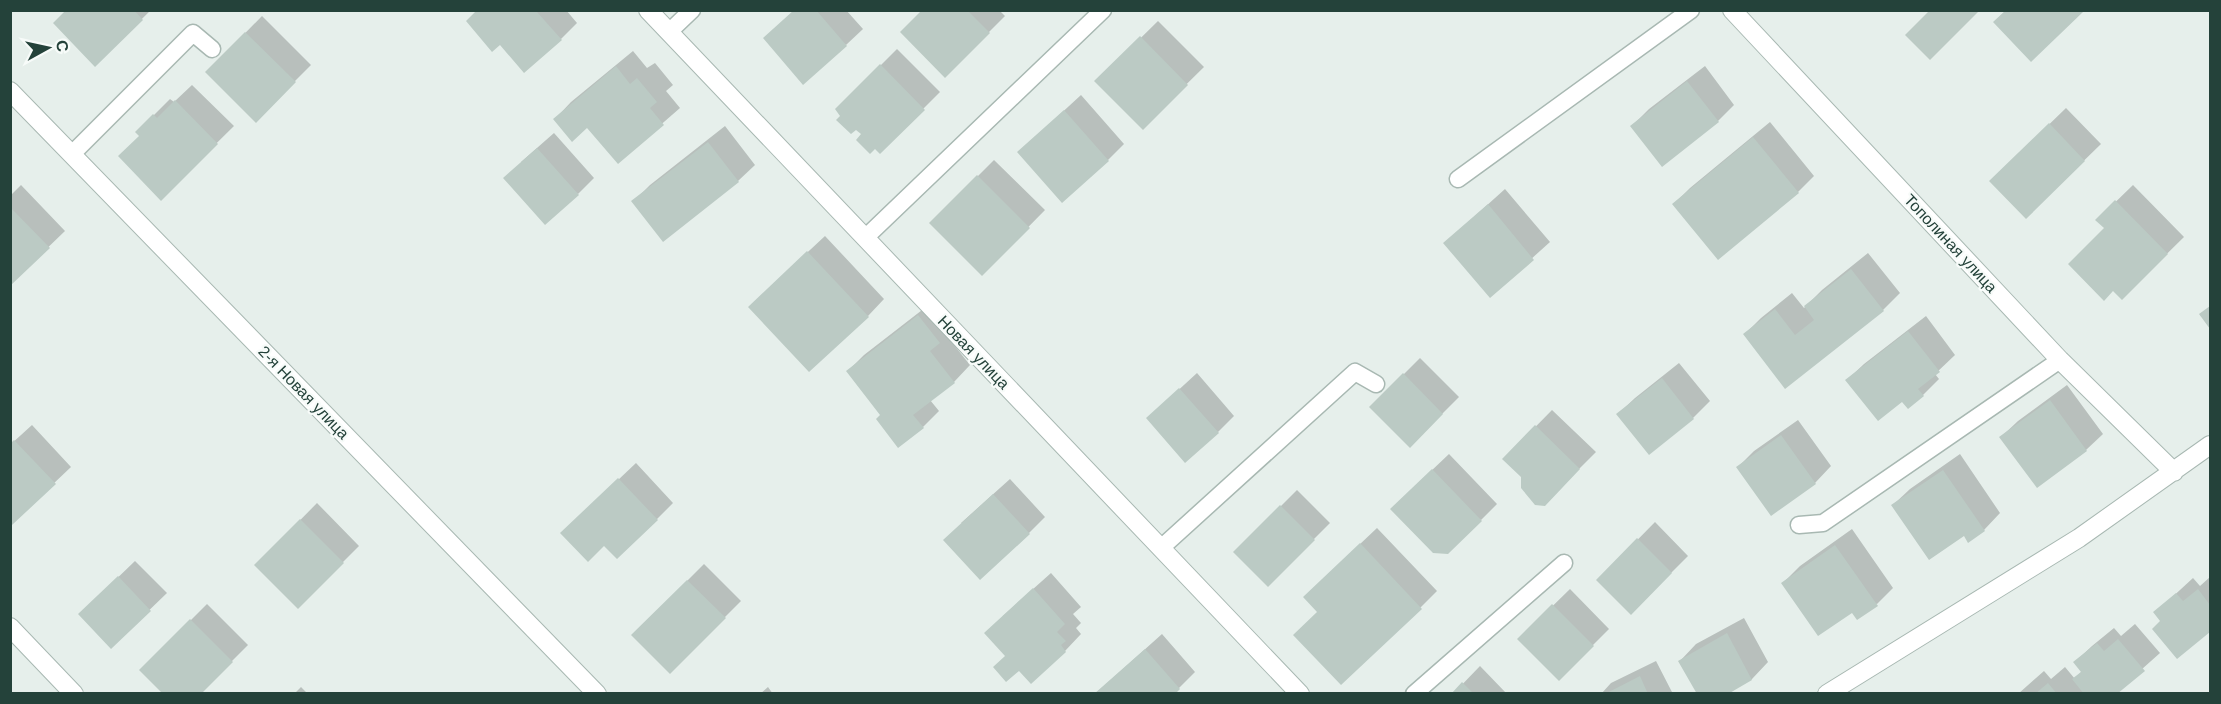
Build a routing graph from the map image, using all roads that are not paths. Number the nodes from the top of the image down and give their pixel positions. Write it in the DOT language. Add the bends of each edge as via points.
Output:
graph roads {
  1 [pos="648,10"];
  2 [pos="692,10"];
  3 [pos="1103,10"];
  4 [pos="1691,10"];
  5 [pos="1732,10"];
  6 [pos="669,32"];
  7 [pos="212,49"];
  8 [pos="10,90"];
  9 [pos="72,154"];
  10 [pos="1458,179"];
  11 [pos="866,238"];
  12 [pos="2060,360"];
  13 [pos="1376,384"];
  14 [pos="2211,445"];
  15 [pos="2174,472"];
  16 [pos="1799,525"];
  17 [pos="1161,548"];
  18 [pos="1564,562"];
  19 [pos="10,627"];
  20 [pos="75,693"];
  21 [pos="597,693"];
  22 [pos="1300,693"];
  23 [pos="1414,693"];
  24 [pos="1827,693"];
  1 -- 6 [label="street, Новая улица"];
  2 -- 6 [label="lane"];
  3 -- 11 [label="lane"];
  4 -- 10 [label="lane"];
  5 -- 12 [label="street, Тополиная улица"];
  6 -- 11 [label="street, Новая улица"];
  7 -- 9 [label="lane" via="194,33"];
  8 -- 9 [label="street, 2-я Новая улица"];
  9 -- 21 [label="street, 2-я Новая улица"];
  11 -- 17 [label="street, Новая улица"];
  12 -- 15 [label="street, Тополиная улица"];
  12 -- 16 [label="lane" via="1822,523"];
  13 -- 17 [label="lane" via="1355,372"];
  14 -- 15 [label="street"];
  15 -- 24 [label="street" via="2079,538"];
  17 -- 22 [label="street, Новая улица"];
  18 -- 23 [label="lane"];
  19 -- 20 [label="street"];
}
